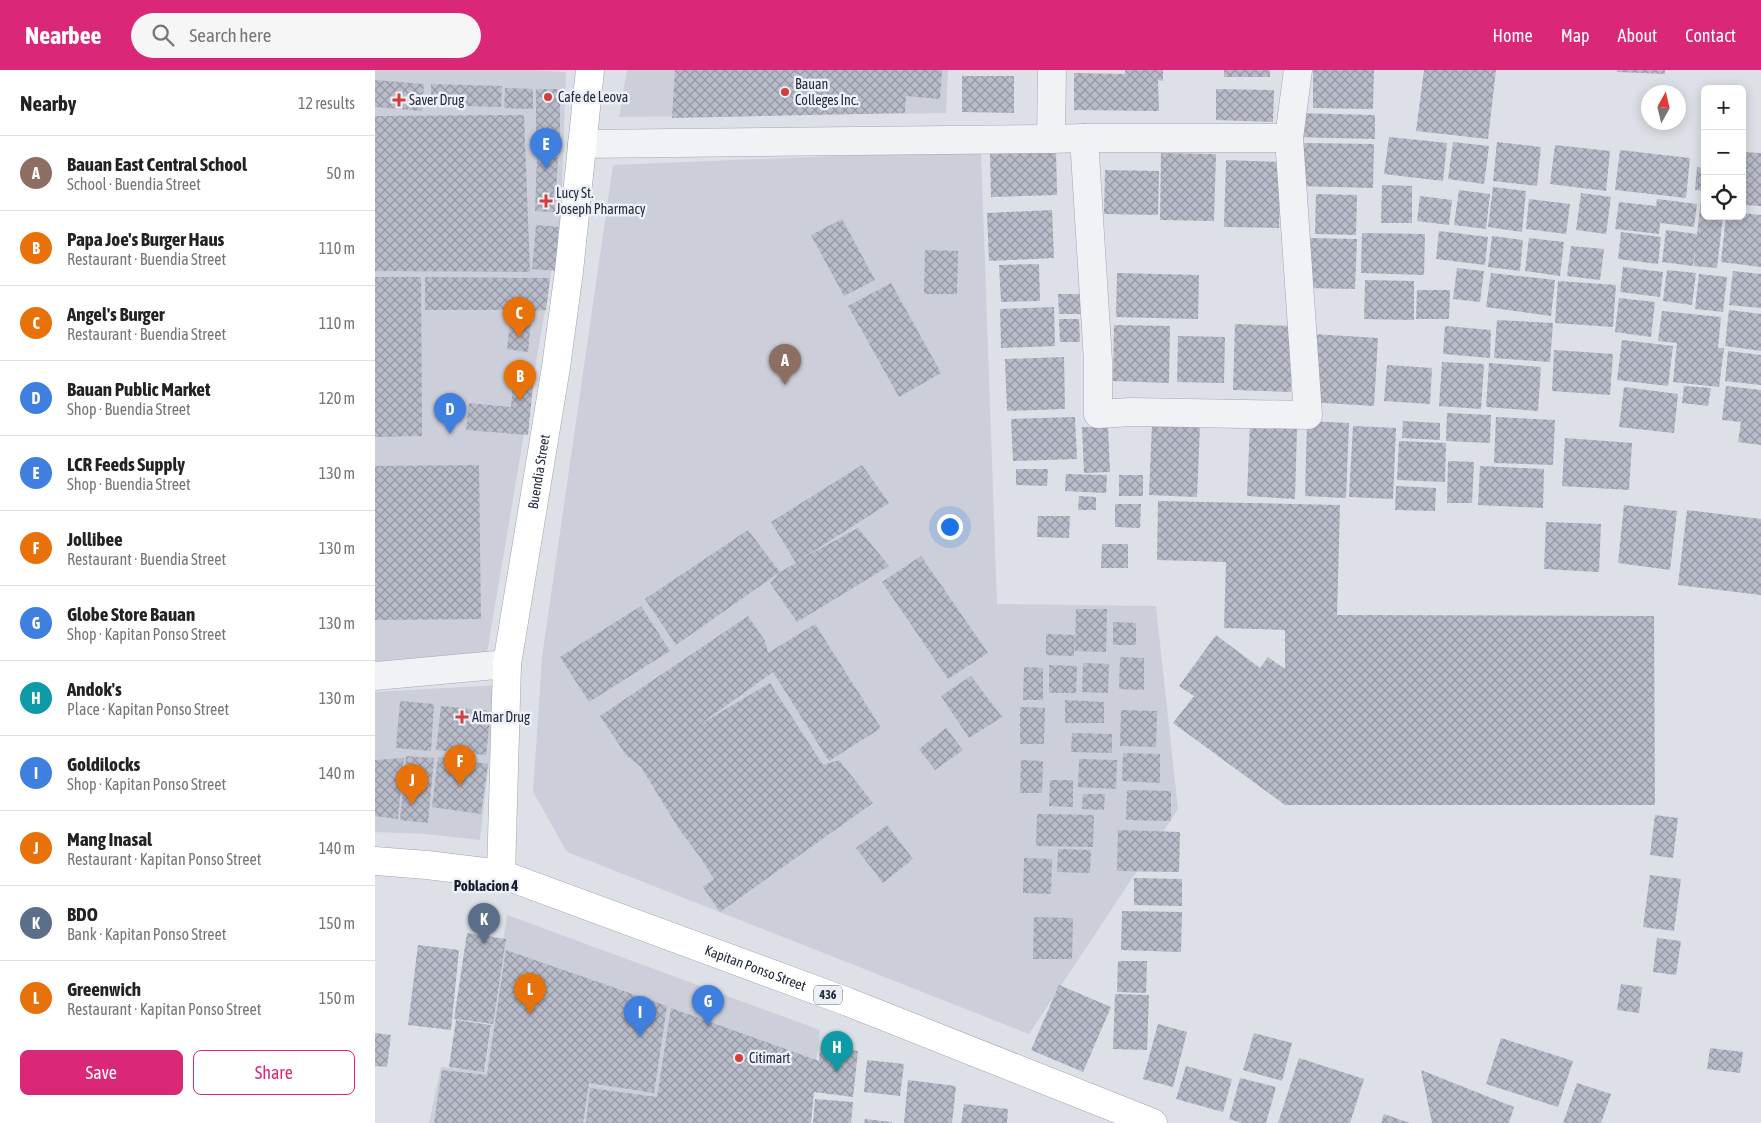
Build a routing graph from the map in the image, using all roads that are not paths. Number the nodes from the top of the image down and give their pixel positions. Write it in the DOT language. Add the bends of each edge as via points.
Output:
graph roads {
  1 [pos="591,70"];
  2 [pos="1052,70"];
  3 [pos="1298,70"];
  4 [pos="1084,138"];
  5 [pos="1289,138"];
  6 [pos="1051,139"];
  7 [pos="582,144"];
  8 [pos="507,664"];
  9 [pos="375,676"];
  10 [pos="375,861"];
  11 [pos="501,874"];
  12 [pos="1153,1123"];
  1 -- 7 [label="main road, Buendia Street"];
  2 -- 6 [label="street"];
  3 -- 5 [label="street"];
  4 -- 5 [label="street"];
  4 -- 5 [label="street" via="1099,361 1098,414 1308,415"];
  4 -- 6 [label="street"];
  6 -- 7 [label="street"];
  7 -- 8 [label="main road, Buendia Street" via="556,367"];
  8 -- 9 [label="street"];
  8 -- 11 [label="main road, Buendia Street"];
  10 -- 11 [label="main road, Kapitan Ponso Street / 436"];
  11 -- 12 [label="main road, Kapitan Ponso Street / 436" via="838,999"];
}
